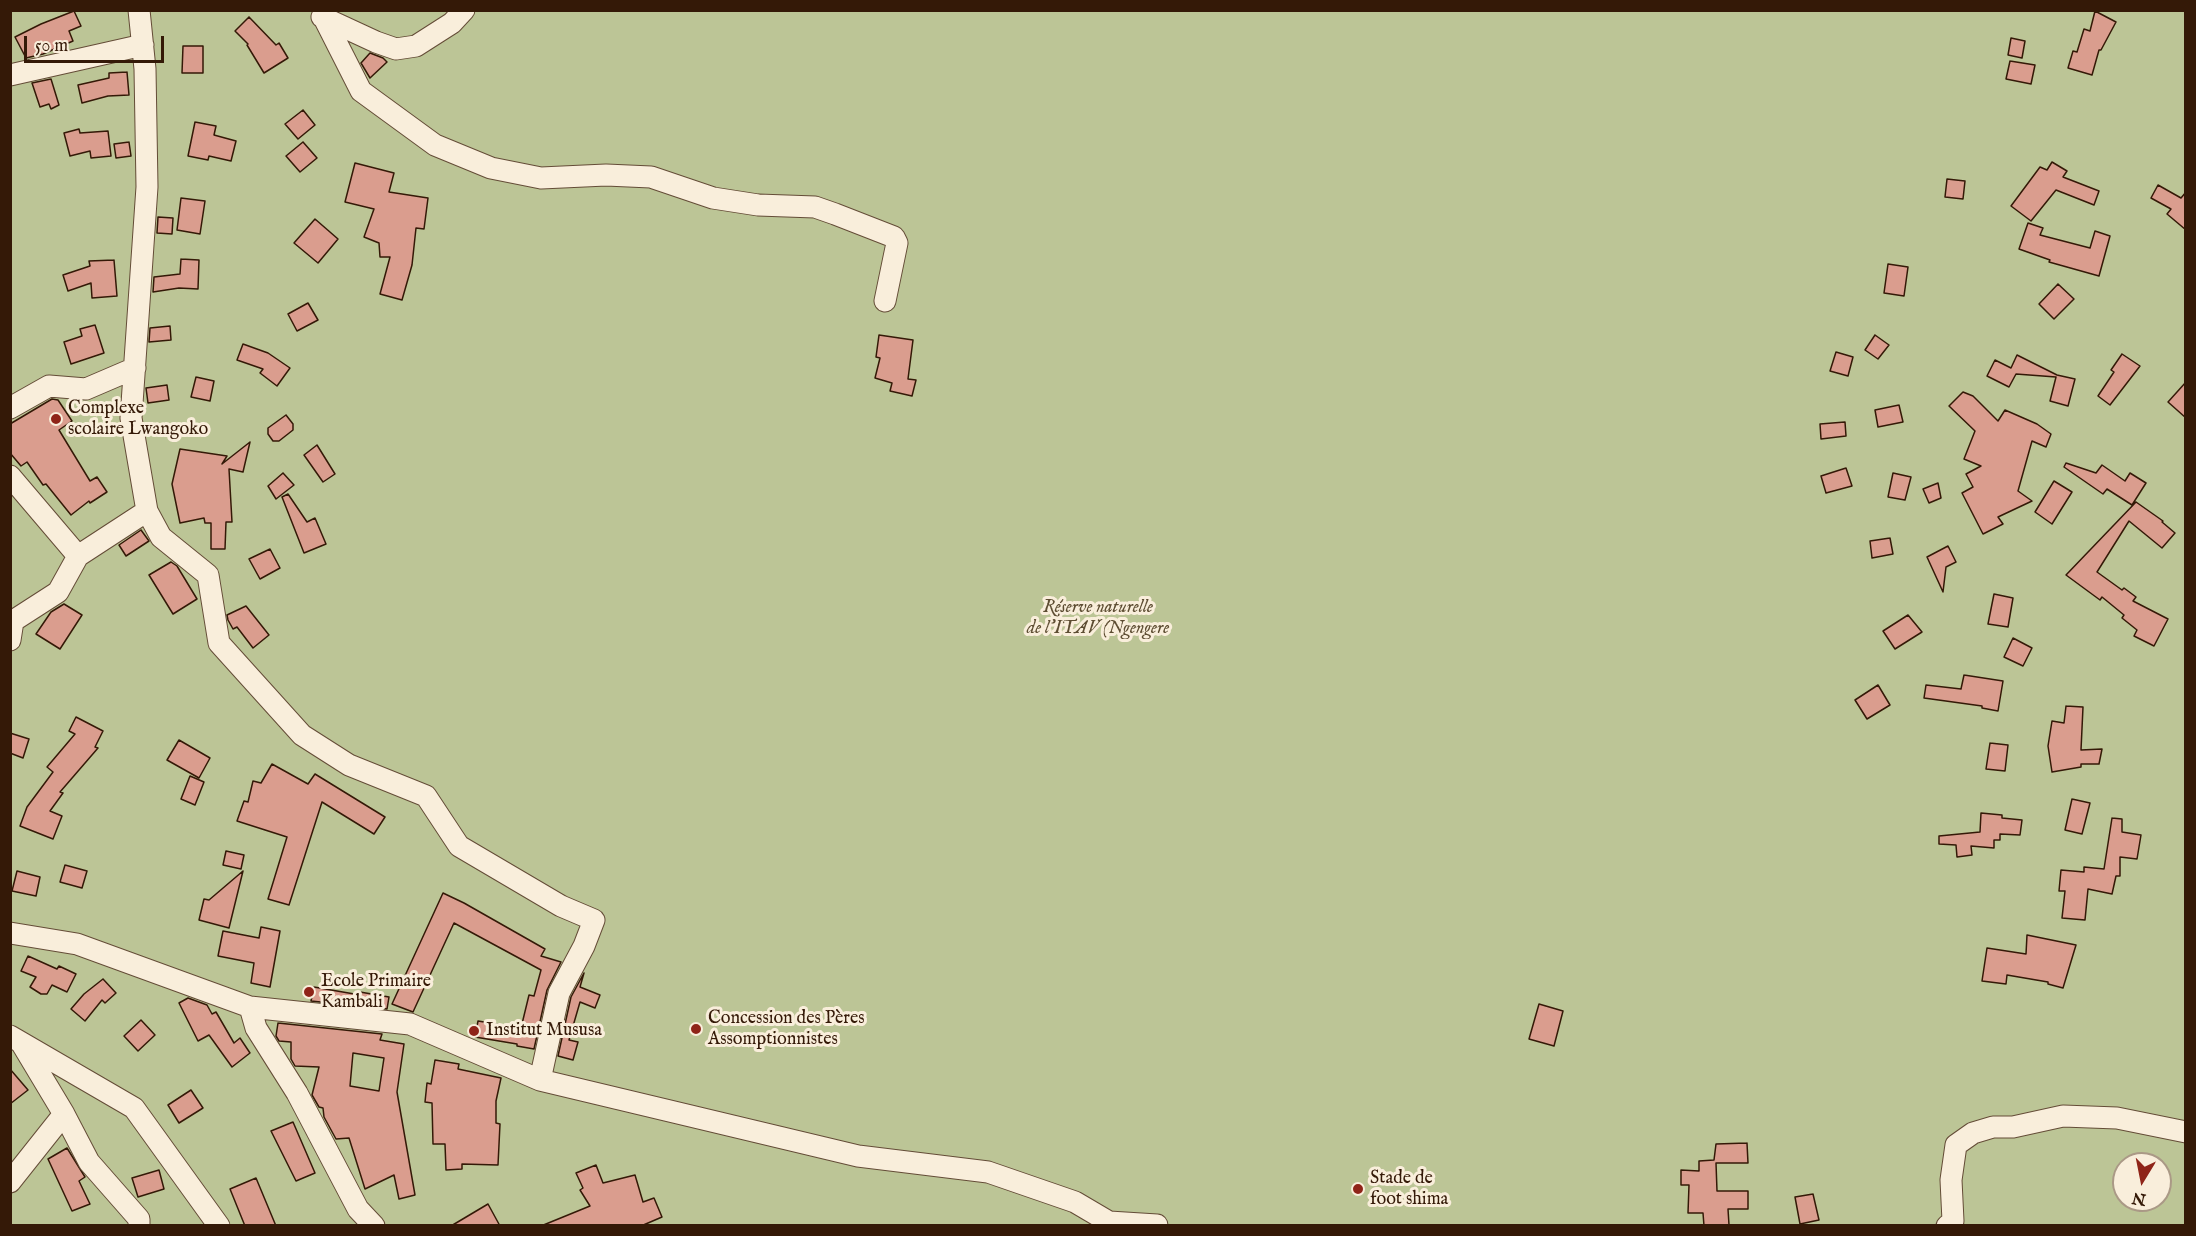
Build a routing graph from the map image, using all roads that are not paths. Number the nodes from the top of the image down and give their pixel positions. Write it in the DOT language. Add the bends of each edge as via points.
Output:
graph roads {
  1 [pos="139,10"];
  2 [pos="464,10"];
  3 [pos="320,15"];
  4 [pos="143,45"];
  5 [pos="10,75"];
  6 [pos="885,302"];
  7 [pos="135,368"];
  8 [pos="10,408"];
  9 [pos="10,476"];
  10 [pos="147,512"];
  11 [pos="78,556"];
  12 [pos="10,640"];
  13 [pos="10,933"];
  14 [pos="250,1007"];
  15 [pos="15,1038"];
  16 [pos="540,1080"];
  17 [pos="64,1114"];
  18 [pos="2186,1132"];
  19 [pos="10,1182"];
  20 [pos="1158,1225"];
  21 [pos="139,1226"];
  22 [pos="219,1226"];
  23 [pos="374,1226"];
  24 [pos="1947,1226"];
  1 -- 4 [label="street"];
  2 -- 3 [label="street" via="452,23 416,46 396,49"];
  3 -- 6 [label="street" via="361,92 435,145 491,168 541,178 651,177 713,198 758,206 815,207 894,237 897,243"];
  4 -- 5 [label="street"];
  4 -- 7 [label="street" via="147,187"];
  7 -- 8 [label="street" via="86,389 49,386"];
  7 -- 10 [label="street" via="131,418"];
  9 -- 11 [label="street"];
  10 -- 11 [label="street"];
  10 -- 16 [label="street" via="161,537 208,575 219,644 302,735 348,765 426,796 459,846 561,906 594,920 559,993"];
  11 -- 12 [label="street" via="58,592 14,621"];
  13 -- 14 [label="street" via="77,944"];
  14 -- 16 [label="street" via="410,1024"];
  14 -- 23 [label="street" via="256,1028 297,1094 358,1209"];
  15 -- 17 [label="street"];
  15 -- 22 [label="street" via="134,1108"];
  16 -- 20 [label="street" via="858,1156 988,1172 1075,1202 1109,1222"];
  17 -- 19 [label="street"];
  17 -- 21 [label="street" via="89,1162 139,1219"];
  18 -- 24 [label="street" via="2117,1118 2063,1116 1972,1133 1956,1145 1951,1180 1953,1221"];
}
